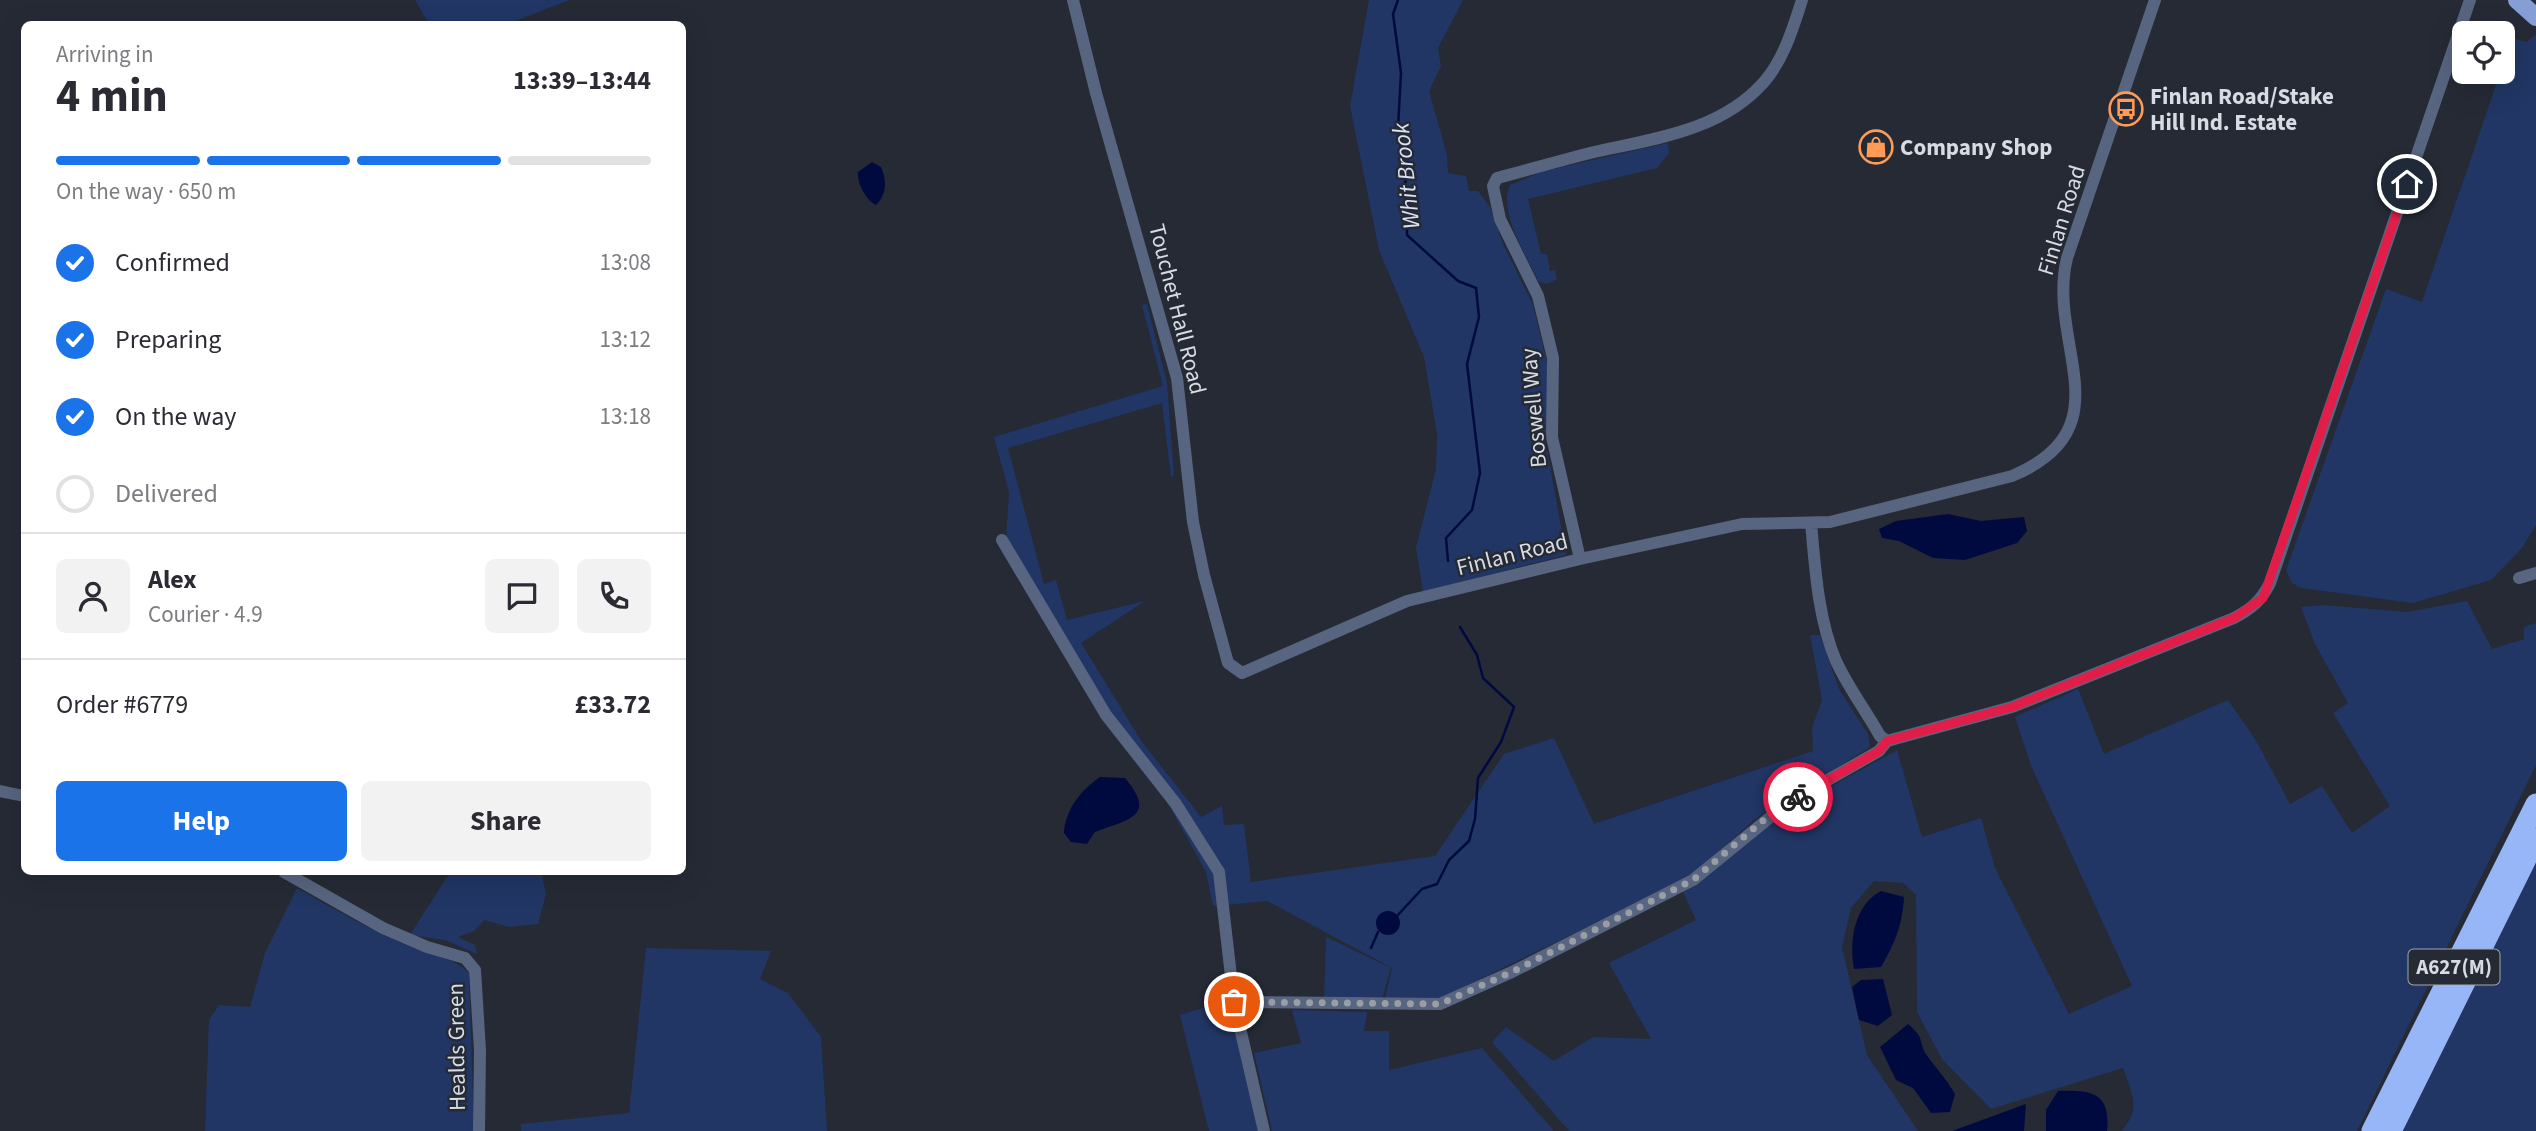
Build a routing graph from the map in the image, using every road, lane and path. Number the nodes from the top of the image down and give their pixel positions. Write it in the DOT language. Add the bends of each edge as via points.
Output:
graph roads {
  1 [pos="1073,0"];
  2 [pos="1802,0"];
  3 [pos="2155,0"];
  4 [pos="2470,0"];
  5 [pos="2480,0"];
  6 [pos="2517,0"];
  7 [pos="2465,16"];
  8 [pos="2536,17"];
  9 [pos="1811,523"];
  10 [pos="1002,540"];
  11 [pos="1580,559"];
  12 [pos="2536,573"];
  13 [pos="2519,578"];
  14 [pos="1236,671"];
  15 [pos="1887,741"];
  16 [pos="0,791"];
  17 [pos="21,795"];
  18 [pos="2536,804"];
  19 [pos="2536,839"];
  20 [pos="289,875"];
  21 [pos="1234,1002"];
  22 [pos="479,1131"];
  23 [pos="1264,1131"];
  24 [pos="2372,1131"];
  25 [pos="2391,1131"];
  1 -- 14 [label="street, Touchet Hall Road" via="1177,378 1203,575 1228,663"];
  2 -- 11 [label="street, Boswell Way" via="1773,70 1731,110 1684,132 1497,178 1493,186 1500,219 1538,296 1553,358 1552,437"];
  3 -- 9 [label="street, Finlan Road" via="2061,280 2062,312 2077,391 2071,423 2060,446 2012,476"];
  4 -- 7 [label="street"];
  5 -- 7 [label="street"];
  6 -- 8 [label="main road"];
  7 -- 15 [label="street" via="2263,598 2234,618 2012,707"];
  9 -- 11 [label="street, Finlan Road" via="1742,524"];
  9 -- 15 [label="street" via="1830,645"];
  10 -- 21 [label="street" via="1106,715 1176,804 1219,872"];
  11 -- 14 [label="street, Finlan Road" via="1407,601 1249,671"];
  12 -- 13 [label="street"];
  15 -- 21 [label="street" via="1879,751 1765,819 1693,880 1440,1004"];
  16 -- 17 [label="street"];
  18 -- 24 [label="highway, A627(M)"];
  19 -- 25 [label="highway, A627(M)"];
  20 -- 22 [label="street, Healds Green" via="383,928 465,958 475,970"];
  21 -- 23 [label="street"];
}
